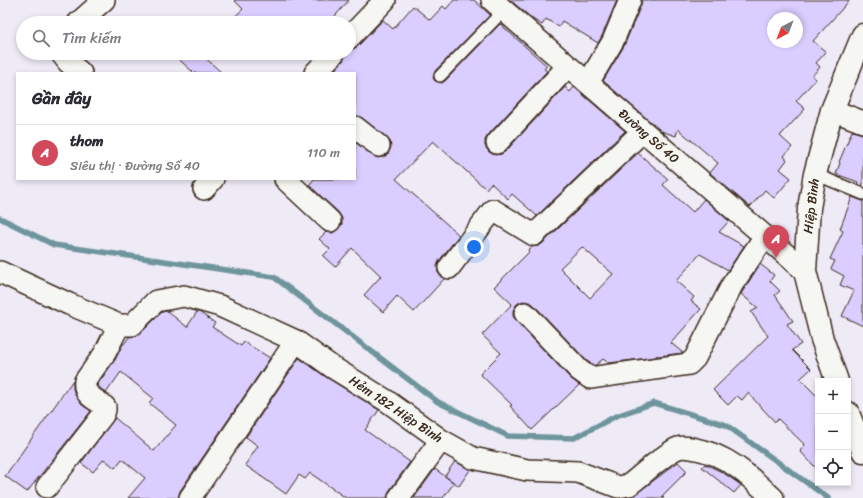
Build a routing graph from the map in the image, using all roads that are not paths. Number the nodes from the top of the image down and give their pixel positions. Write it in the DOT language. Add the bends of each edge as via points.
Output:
graph roads {
  1 [pos="104,0"];
  2 [pos="385,0"];
  3 [pos="630,0"];
  4 [pos="498,4"];
  5 [pos="86,16"];
  6 [pos="356,31"];
  7 [pos="863,35"];
  8 [pos="66,60"];
  9 [pos="327,60"];
  10 [pos="568,66"];
  11 [pos="80,72"];
  12 [pos="316,72"];
  13 [pos="440,76"];
  14 [pos="588,83"];
  15 [pos="832,110"];
  16 [pos="863,122"];
  17 [pos="356,128"];
  18 [pos="643,131"];
  19 [pos="497,143"];
  20 [pos="379,146"];
  21 [pos="814,174"];
  22 [pos="286,180"];
  23 [pos="863,194"];
  24 [pos="330,221"];
  25 [pos="765,236"];
  26 [pos="449,268"];
  27 [pos="805,271"];
  28 [pos="0,272"];
  29 [pos="525,313"];
  30 [pos="120,325"];
  31 [pos="296,342"];
  32 [pos="836,378"];
  33 [pos="848,414"];
  34 [pos="441,440"];
  35 [pos="863,451"];
  36 [pos="46,487"];
  37 [pos="190,498"];
  38 [pos="399,498"];
  39 [pos="772,498"];
  1 -- 5 [label="street"];
  2 -- 6 [label="street"];
  3 -- 14 [label="street" via="613,41"];
  4 -- 10 [label="street, Đường Số 40"];
  4 -- 13 [label="lane"];
  7 -- 15 [label="main road, Hiệp Bình"];
  8 -- 11 [label="street"];
  9 -- 12 [label="street"];
  10 -- 14 [label="street, Đường Số 40"];
  10 -- 19 [label="street"];
  14 -- 18 [label="street, Đường Số 40"];
  15 -- 16 [label="street"];
  15 -- 21 [label="main road, Hiệp Bình"];
  17 -- 20 [label="street"];
  18 -- 25 [label="street, Đường Số 40"];
  18 -- 26 [label="street" via="534,235 493,210"];
  21 -- 23 [label="lane"];
  21 -- 27 [label="main road, Hiệp Bình"];
  22 -- 24 [label="street"];
  25 -- 27 [label="street, Đường Số 40"];
  25 -- 29 [label="street" via="732,284 695,358 689,364 590,378 579,370"];
  27 -- 32 [label="main road, Hiệp Bình" via="822,339"];
  28 -- 30 [label="street"];
  30 -- 31 [label="street, Hẻm 182 Hiệp Bình" via="132,325 156,301 184,296 220,306"];
  30 -- 36 [label="street" via="85,386 88,394 106,410"];
  31 -- 34 [label="street, Hẻm 182 Hiệp Bình" via="387,401"];
  31 -- 37 [label="street"];
  33 -- 35 [label="main road"];
  34 -- 38 [label="street"];
  34 -- 39 [label="street, Hẻm 182 Hiệp Bình" via="473,458 527,470 578,472 618,487 629,485 670,453 682,447 710,452 724,458 747,474"];
}
